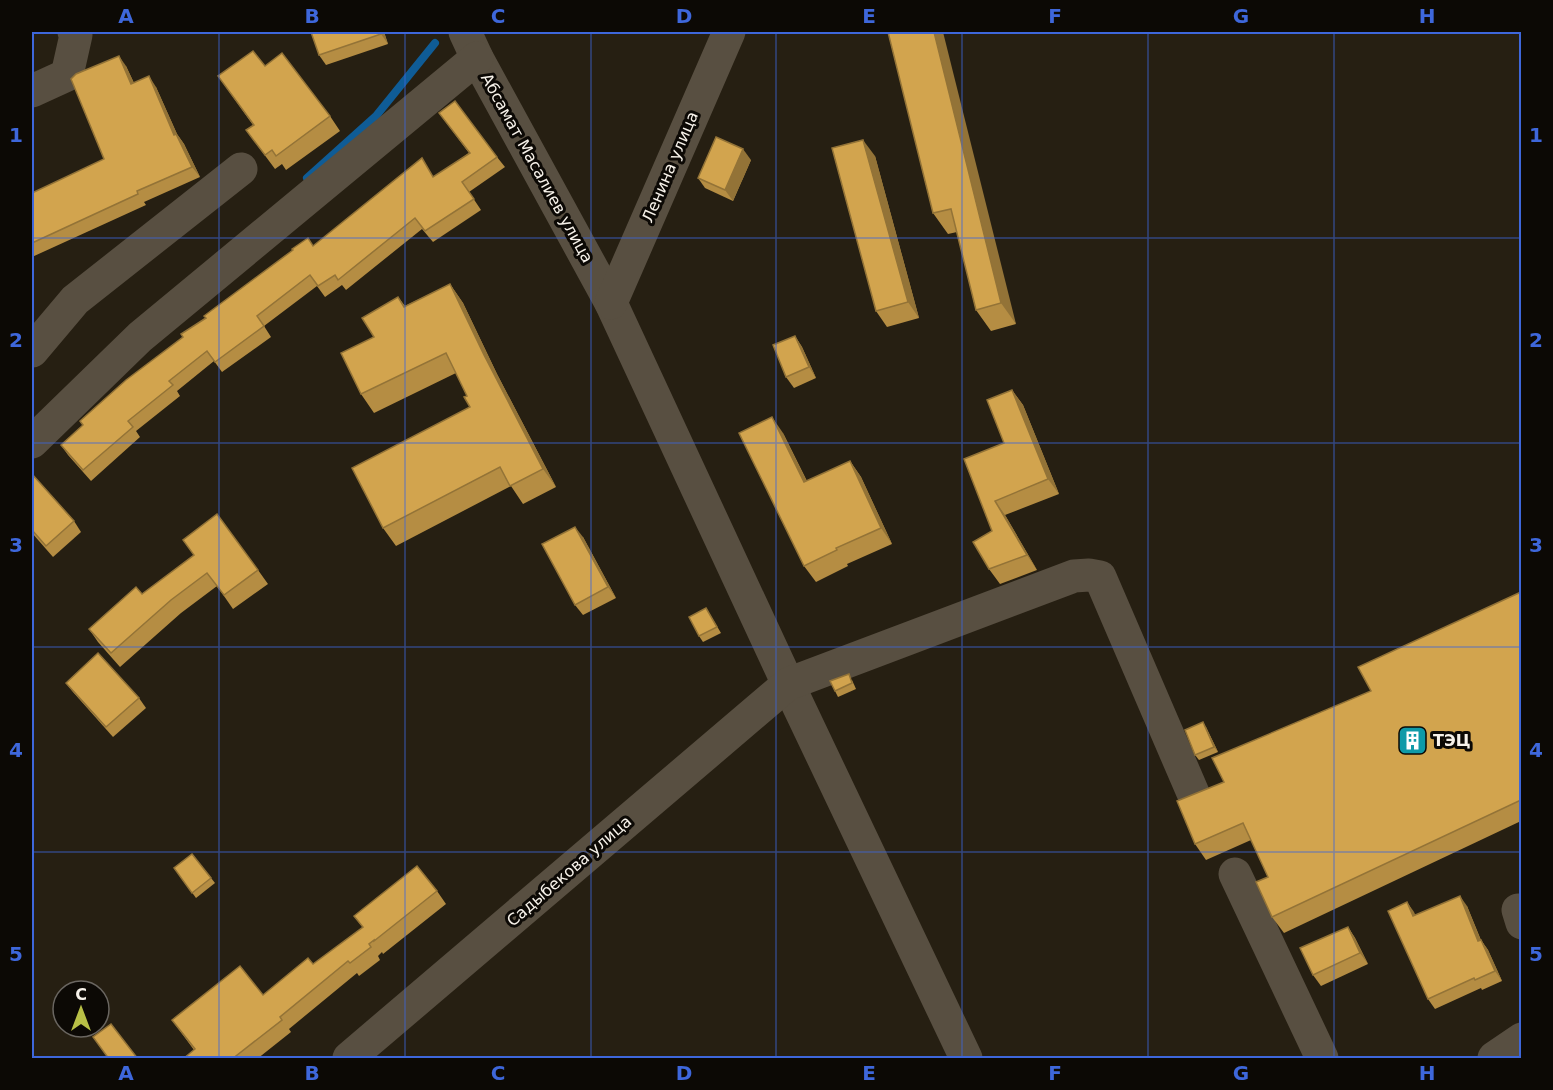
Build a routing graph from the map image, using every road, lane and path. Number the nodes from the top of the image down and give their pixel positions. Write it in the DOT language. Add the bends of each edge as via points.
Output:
graph roads {
  1 [pos="74,32"];
  2 [pos="729,32"];
  3 [pos="471,45"];
  4 [pos="32,91"];
  5 [pos="241,169"];
  6 [pos="611,303"];
  7 [pos="32,351"];
  8 [pos="32,442"];
  9 [pos="788,684"];
  10 [pos="1194,793"];
  11 [pos="1235,874"];
  12 [pos="1521,1039"];
  13 [pos="349,1059"];
  14 [pos="966,1059"];
  15 [pos="1322,1059"];
  16 [pos="1494,1059"];
  1 -- 4 [label="street" via="67,75"];
  2 -- 6 [label="street, Ленина улица"];
  3 -- 6 [label="street, Абсамат Масалиев улица"];
  3 -- 8 [label="street" via="140,337"];
  5 -- 7 [label="street" via="75,300"];
  6 -- 9 [label="street, Абсамат Масалиев улица"];
  9 -- 10 [label="street, Садыбекова улица" via="1074,576 1100,577"];
  9 -- 13 [label="street, Садыбекова улица"];
  9 -- 14 [label="street, Абсамат Масалиев улица"];
  11 -- 15 [label="street"];
  12 -- 16 [label="street"];
}
